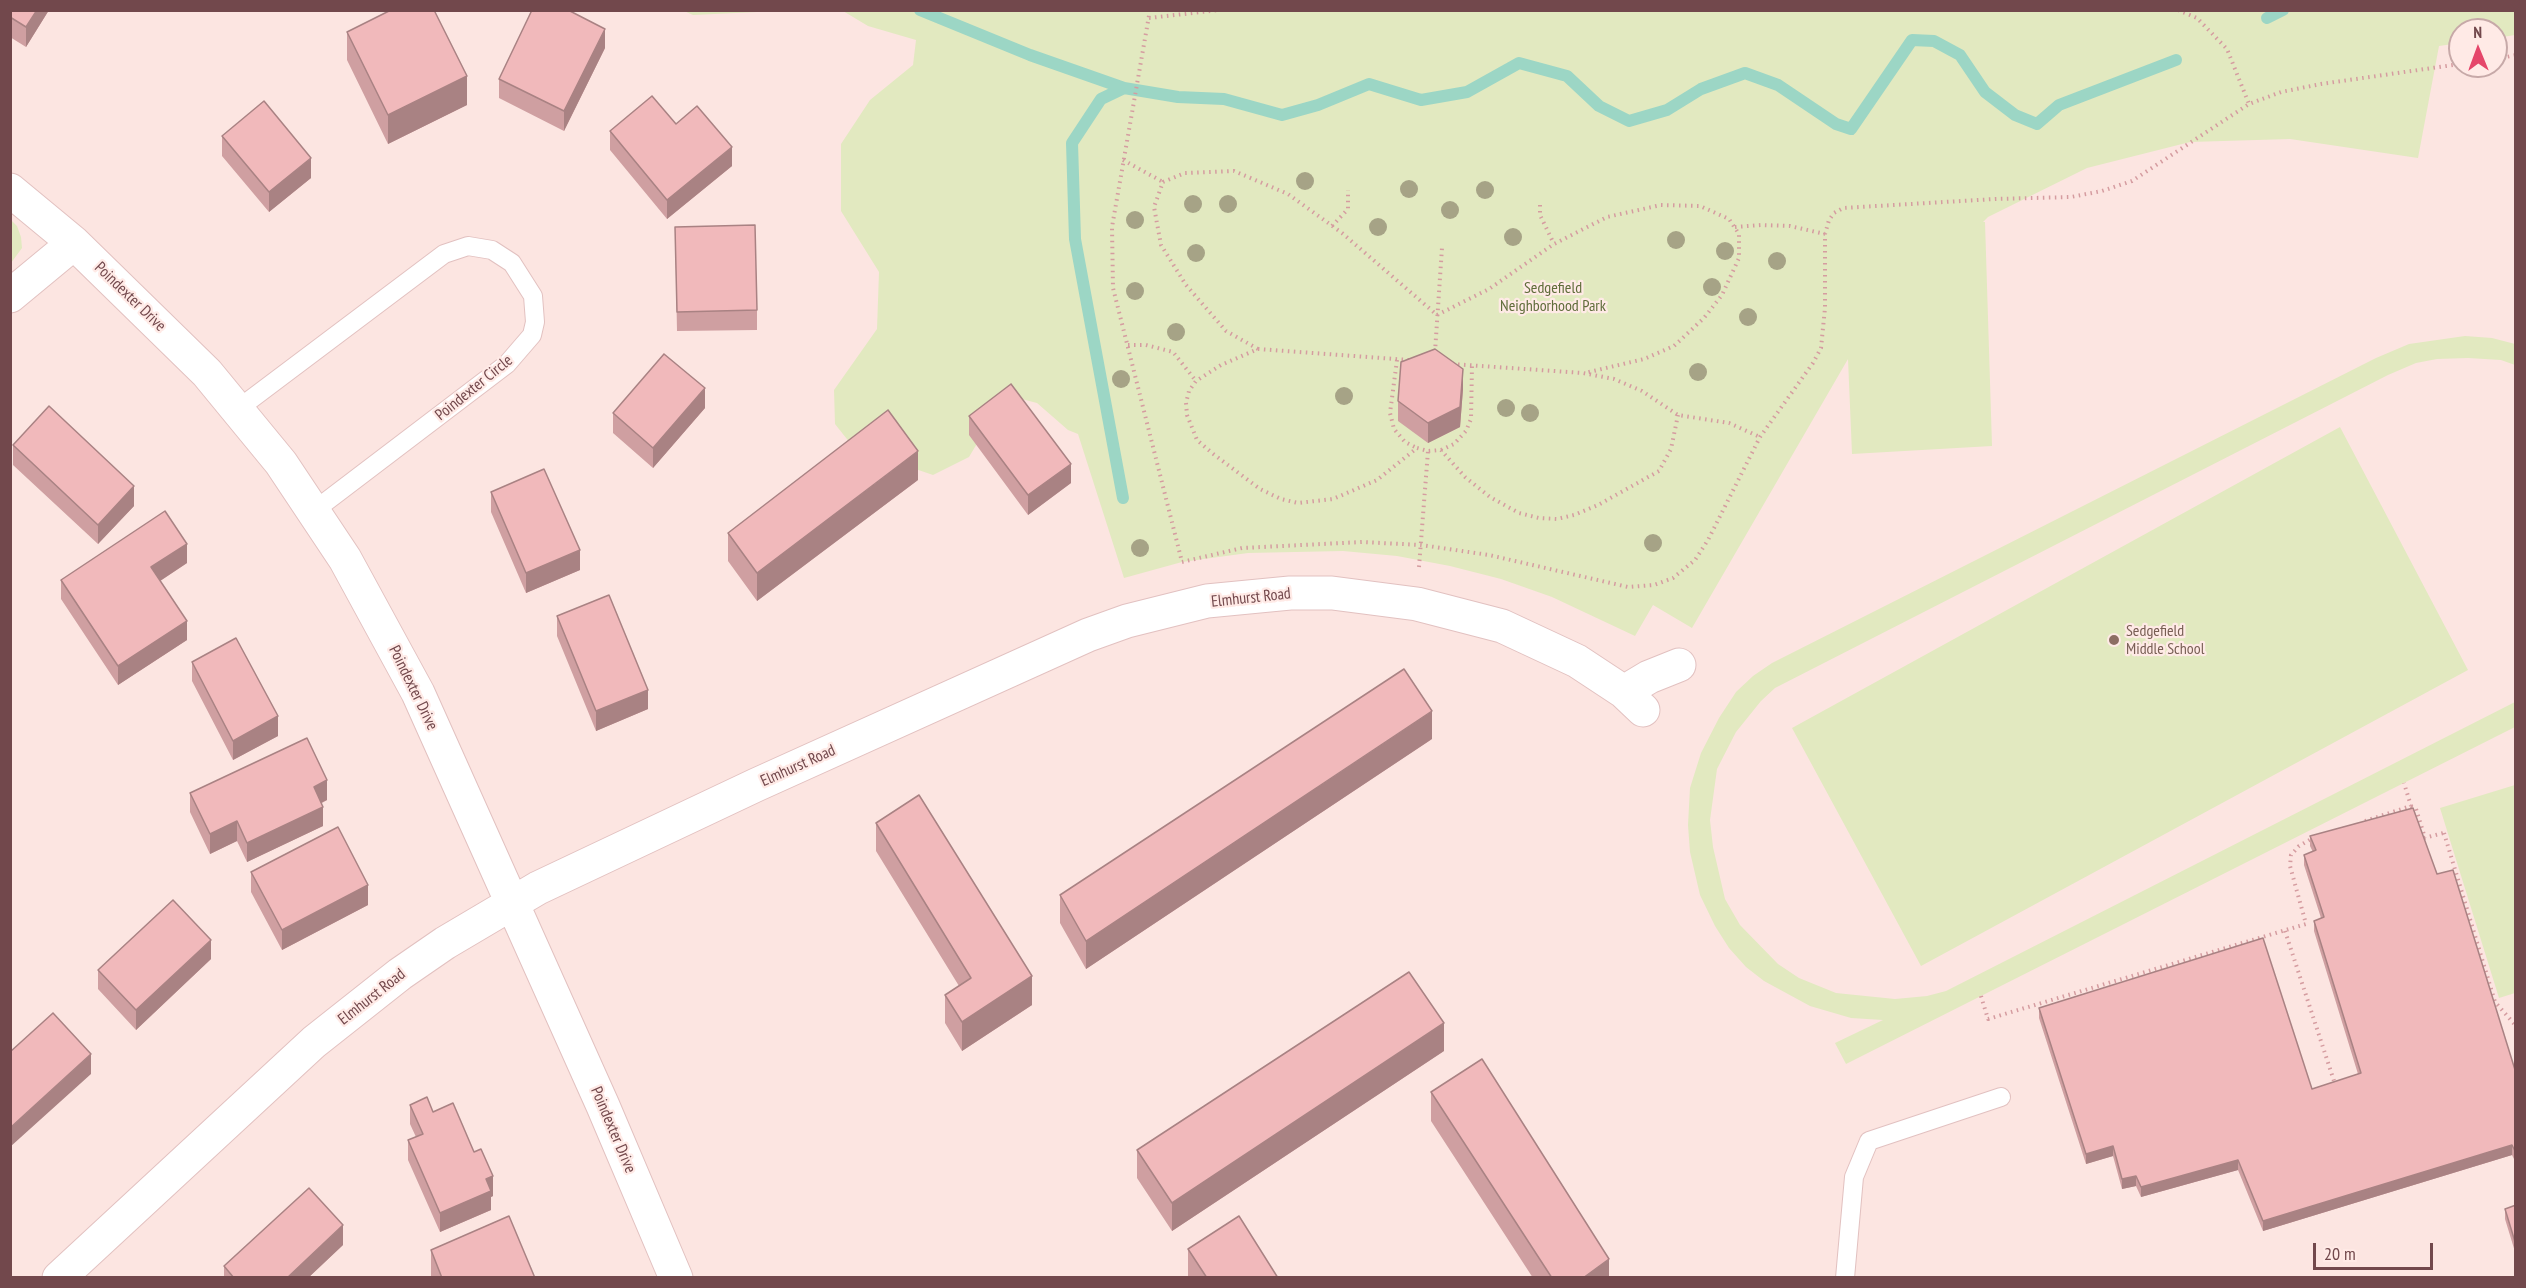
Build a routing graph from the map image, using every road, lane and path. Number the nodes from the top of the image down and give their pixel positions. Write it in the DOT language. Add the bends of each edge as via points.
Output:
graph roads {
  1 [pos="1150,10"];
  2 [pos="1219,10"];
  3 [pos="2178,10"];
  4 [pos="1149,18"];
  5 [pos="2448,66"];
  6 [pos="2248,105"];
  7 [pos="1123,160"];
  8 [pos="1163,182"];
  9 [pos="10,190"];
  10 [pos="1348,190"];
  11 [pos="1540,205"];
  12 [pos="1332,226"];
  13 [pos="1735,227"];
  14 [pos="1825,234"];
  15 [pos="74,243"];
  16 [pos="1554,244"];
  17 [pos="1442,248"];
  18 [pos="10,296"];
  19 [pos="1437,315"];
  20 [pos="1128,345"];
  21 [pos="1258,349"];
  22 [pos="1397,360"];
  23 [pos="1415,361"];
  24 [pos="1434,362"];
  25 [pos="1443,363"];
  26 [pos="1472,365"];
  27 [pos="1583,373"];
  28 [pos="1196,381"];
  29 [pos="238,409"];
  30 [pos="1678,415"];
  31 [pos="1760,437"];
  32 [pos="1417,448"];
  33 [pos="1441,450"];
  34 [pos="1428,452"];
  35 [pos="315,510"];
  36 [pos="1421,545"];
  37 [pos="1419,568"];
  38 [pos="1679,665"];
  39 [pos="2404,783"];
  40 [pos="2411,806"];
  41 [pos="2355,824"];
  42 [pos="2322,835"];
  43 [pos="511,904"];
  44 [pos="2285,931"];
  45 [pos="1981,996"];
  46 [pos="2516,1026"];
  47 [pos="2337,1091"];
  48 [pos="2001,1097"];
  49 [pos="59,1278"];
  50 [pos="676,1278"];
  51 [pos="1845,1278"];
  1 -- 4 [label="path"];
  2 -- 4 [label="path"];
  3 -- 6 [label="path" via="2197,18 2227,49"];
  4 -- 7 [label="path"];
  5 -- 6 [label="path" via="2321,84 2281,92"];
  6 -- 14 [label="path" via="2132,181 2102,191 2071,197 1843,208 1829,220"];
  7 -- 8 [label="path"];
  7 -- 20 [label="path" via="1112,227 1113,288"];
  8 -- 12 [label="path" via="1185,173 1234,171 1288,194"];
  8 -- 21 [label="path" via="1154,207 1161,245 1186,285 1226,331"];
  9 -- 15 [label="street, Poindexter Drive"];
  10 -- 12 [label="path" via="1348,209"];
  11 -- 16 [label="path" via="1540,215"];
  12 -- 19 [label="path"];
  13 -- 14 [label="path" via="1790,226"];
  13 -- 16 [label="path" via="1729,219 1700,206 1661,205 1607,218"];
  13 -- 27 [label="path" via="1739,234 1739,258 1722,295 1704,318 1674,346 1644,359"];
  14 -- 31 [label="path" via="1821,348"];
  15 -- 18 [label="street"];
  15 -- 29 [label="street, Poindexter Drive"];
  16 -- 19 [label="path" via="1489,289"];
  17 -- 19 [label="path"];
  19 -- 24 [label="path"];
  20 -- 28 [label="path" via="1173,352"];
  20 -- 36 [label="path" via="1182,561 1242,548 1362,542"];
  21 -- 22 [label="path"];
  21 -- 28 [label="path"];
  22 -- 23 [label="path"];
  22 -- 32 [label="path" via="1390,413 1394,429 1405,442"];
  25 -- 26 [label="path"];
  26 -- 27 [label="path"];
  26 -- 33 [label="path" via="1471,419 1460,438"];
  27 -- 30 [label="path" via="1629,384"];
  28 -- 32 [label="path" via="1186,403 1197,440 1230,469 1281,499 1298,503 1333,499 1377,480"];
  29 -- 35 [label="street, Poindexter Drive"];
  29 -- 35 [label="lane, Poindexter Circle" via="444,254 468,246 492,250 512,263 533,296 532,335 507,364"];
  30 -- 31 [label="path" via="1729,423"];
  30 -- 33 [label="path" via="1671,449 1659,471 1598,505 1557,519 1520,513 1490,496 1465,477"];
  31 -- 36 [label="path" via="1695,560 1673,578 1654,585 1628,586 1500,557"];
  32 -- 34 [label="path"];
  33 -- 34 [label="path"];
  34 -- 36 [label="path"];
  35 -- 43 [label="street, Poindexter Drive" via="418,693"];
  36 -- 37 [label="path"];
  38 -- 43 [label="street, Elmhurst Road" via="1649,676 1634,701 1577,661 1502,626 1417,604 1332,593 1207,601 1088,635 756,785"];
  39 -- 40 [label="path"];
  40 -- 41 [label="path"];
  40 -- 46 [label="path" via="2416,809 2423,839 2446,833 2495,1002"];
  42 -- 44 [label="path" via="2299,846 2291,855 2290,866 2306,924"];
  43 -- 49 [label="street, Elmhurst Road" via="400,974 314,1042"];
  43 -- 50 [label="street, Poindexter Drive"];
  44 -- 45 [label="path" via="1988,1019"];
  44 -- 47 [label="path"];
  48 -- 51 [label="lane" via="1869,1140 1854,1177"];
}
